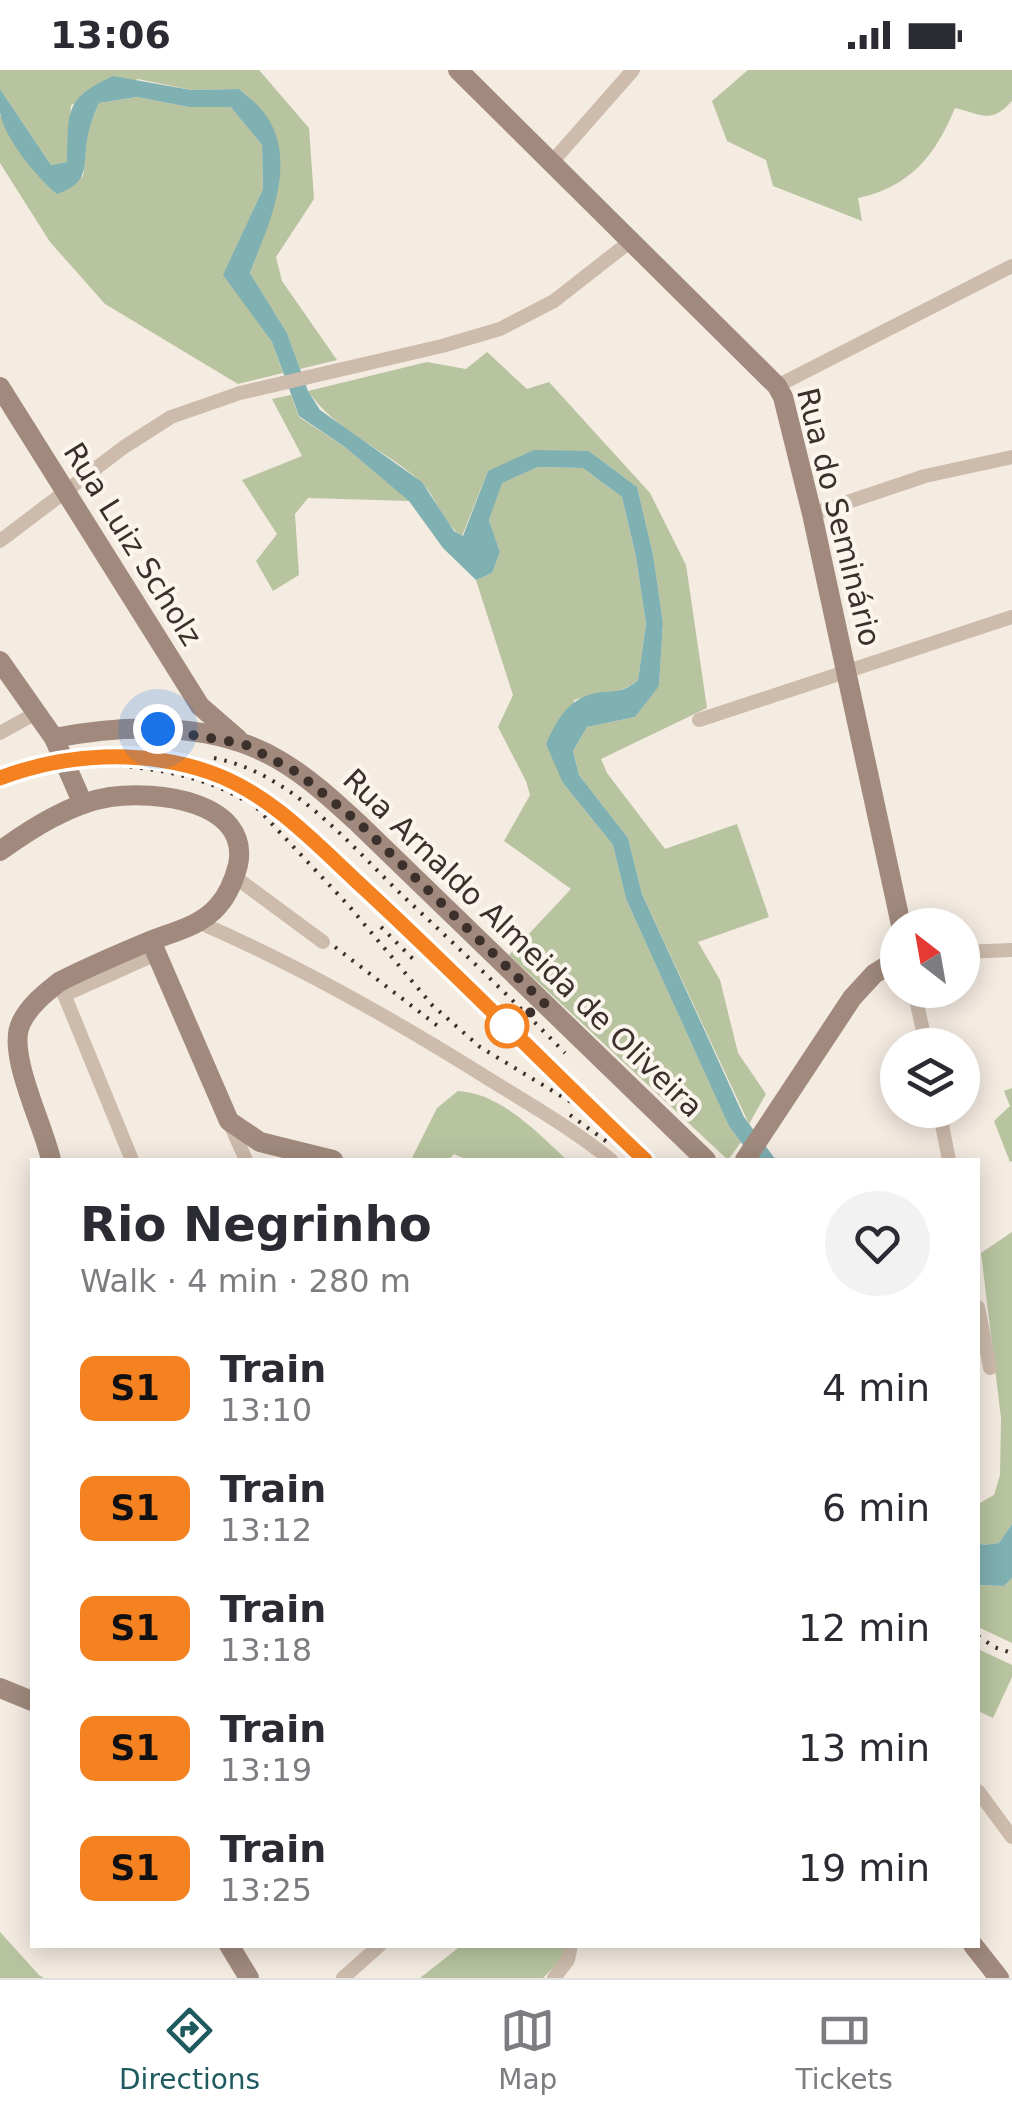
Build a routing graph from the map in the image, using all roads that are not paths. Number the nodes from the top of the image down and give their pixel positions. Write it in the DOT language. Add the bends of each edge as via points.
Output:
graph roads {
  1 [pos="458,70"];
  2 [pos="633,70"];
  3 [pos="552,162"];
  4 [pos="632,240"];
  5 [pos="1012,266"];
  6 [pos="777,386"];
  7 [pos="0,388"];
  8 [pos="1012,457"];
  9 [pos="65,492"];
  10 [pos="812,514"];
  11 [pos="0,541"];
  12 [pos="1012,617"];
  13 [pos="0,661"];
  14 [pos="847,671"];
  15 [pos="200,706"];
  16 [pos="36,713"];
  17 [pos="700,720"];
  18 [pos="183,731"];
  19 [pos="0,733"];
  20 [pos="54,738"];
  21 [pos="244,744"];
  22 [pos="83,804"];
  23 [pos="0,851"];
  24 [pos="234,878"];
  25 [pos="897,908"];
  26 [pos="198,922"];
  27 [pos="323,942"];
  28 [pos="154,947"];
  29 [pos="1012,950"];
  30 [pos="980,951"];
  31 [pos="880,970"];
  32 [pos="61,989"];
  33 [pos="229,1121"];
  34 [pos="942,1128"];
  35 [pos="50,1158"];
  36 [pos="131,1158"];
  37 [pos="245,1158"];
  38 [pos="325,1158"];
  39 [pos="608,1158"];
  40 [pos="704,1158"];
  41 [pos="746,1158"];
  42 [pos="948,1158"];
  43 [pos="980,1317"];
  44 [pos="990,1368"];
  45 [pos="0,1688"];
  46 [pos="30,1700"];
  47 [pos="980,1794"];
  48 [pos="1012,1836"];
  49 [pos="231,1948"];
  50 [pos="377,1948"];
  51 [pos="571,1948"];
  52 [pos="975,1948"];
  53 [pos="249,1978"];
  54 [pos="343,1978"];
  55 [pos="554,1978"];
  56 [pos="999,1978"];
  1 -- 3 [label="street, Rua do Seminário"];
  2 -- 3 [label="street"];
  3 -- 4 [label="street, Rua do Seminário"];
  4 -- 6 [label="street, Rua do Seminário"];
  4 -- 9 [label="street" via="518,321 170,417"];
  5 -- 6 [label="street"];
  6 -- 10 [label="street, Rua do Seminário"];
  7 -- 9 [label="street, Rua Luiz Scholz"];
  8 -- 10 [label="street" via="925,476"];
  9 -- 11 [label="street"];
  9 -- 15 [label="street, Rua Luiz Scholz"];
  10 -- 14 [label="street, Rua do Seminário"];
  12 -- 14 [label="street"];
  13 -- 16 [label="street"];
  14 -- 17 [label="street"];
  14 -- 25 [label="street, Rua do Seminário"];
  15 -- 18 [label="street"];
  15 -- 21 [label="street, Rua Arnaldo Almeida de Oliveira"];
  16 -- 19 [label="street"];
  16 -- 20 [label="street"];
  18 -- 20 [label="street, Rua Arnaldo Almeida de Oliveira"];
  18 -- 21 [label="street, Rua Arnaldo Almeida de Oliveira"];
  20 -- 22 [label="street"];
  21 -- 40 [label="street, Rua Arnaldo Almeida de Oliveira" via="337,804"];
  22 -- 23 [label="street"];
  22 -- 24 [label="street" via="151,796 211,811 239,840"];
  24 -- 26 [label="street" via="218,906"];
  24 -- 27 [label="street"];
  26 -- 28 [label="street"];
  26 -- 39 [label="street" via="374,1008"];
  28 -- 32 [label="street"];
  28 -- 33 [label="street"];
  29 -- 30 [label="street"];
  31 -- 41 [label="street" via="852,998"];
  32 -- 35 [label="street" via="40,998 21,1022 16,1044"];
  32 -- 36 [label="street"];
  33 -- 37 [label="street"];
  33 -- 38 [label="street" via="260,1142"];
  34 -- 42 [label="street"];
  43 -- 44 [label="street"];
  45 -- 46 [label="street"];
  47 -- 48 [label="street"];
  49 -- 53 [label="street"];
  50 -- 54 [label="street"];
  51 -- 55 [label="street"];
  52 -- 56 [label="street"];
}
